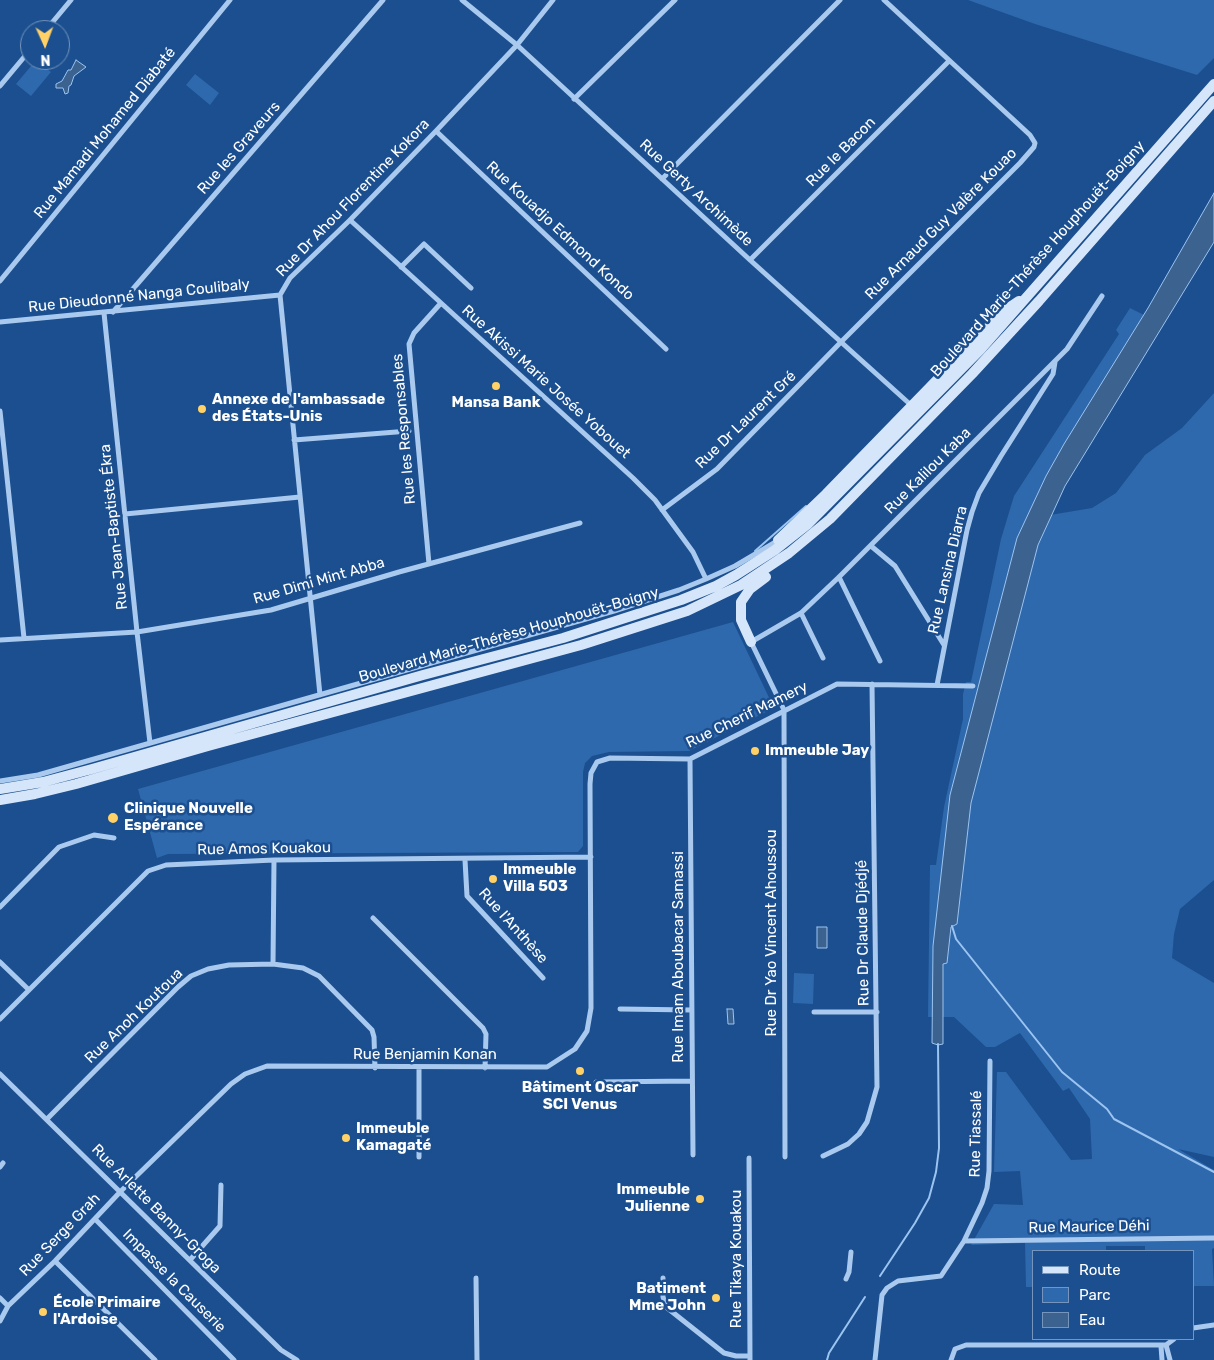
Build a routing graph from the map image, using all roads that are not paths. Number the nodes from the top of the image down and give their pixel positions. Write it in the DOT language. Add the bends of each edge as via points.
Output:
graph roads {
  1 [pos="71,0"];
  2 [pos="230,0"];
  3 [pos="383,0"];
  4 [pos="462,0"];
  5 [pos="553,0"];
  6 [pos="675,0"];
  7 [pos="840,0"];
  8 [pos="884,0"];
  9 [pos="54,20"];
  10 [pos="517,45"];
  11 [pos="948,61"];
  12 [pos="20,62"];
  13 [pos="1214,84"];
  14 [pos="0,86"];
  15 [pos="574,99"];
  16 [pos="1214,101"];
  17 [pos="436,132"];
  18 [pos="662,179"];
  19 [pos="350,220"];
  20 [pos="750,260"];
  21 [pos="401,267"];
  22 [pos="0,281"];
  23 [pos="471,288"];
  24 [pos="1032,292"];
  25 [pos="280,295"];
  26 [pos="1102,296"];
  27 [pos="441,303"];
  28 [pos="114,312"];
  29 [pos="104,313"];
  30 [pos="0,322"];
  31 [pos="841,342"];
  32 [pos="666,349"];
  33 [pos="1055,361"];
  34 [pos="912,406"];
  35 [pos="0,411"];
  36 [pos="408,431"];
  37 [pos="294,440"];
  38 [pos="300,497"];
  39 [pos="662,510"];
  40 [pos="126,514"];
  41 [pos="580,522"];
  42 [pos="808,524"];
  43 [pos="778,540"];
  44 [pos="804,543"];
  45 [pos="871,546"];
  46 [pos="429,564"];
  47 [pos="839,577"];
  48 [pos="706,579"];
  49 [pos="310,599"];
  50 [pos="801,613"];
  51 [pos="137,632"];
  52 [pos="24,638"];
  53 [pos="0,640"];
  54 [pos="751,642"];
  55 [pos="944,645"];
  56 [pos="823,658"];
  57 [pos="880,661"];
  58 [pos="872,684"];
  59 [pos="937,685"];
  60 [pos="973,686"];
  61 [pos="320,696"];
  62 [pos="784,710"];
  63 [pos="150,741"];
  64 [pos="690,759"];
  65 [pos="0,781"];
  66 [pos="0,789"];
  67 [pos="0,800"];
  68 [pos="114,838"];
  69 [pos="591,858"];
  70 [pos="274,860"];
  71 [pos="465,860"];
  72 [pos="0,907"];
  73 [pos="373,918"];
  74 [pos="0,962"];
  75 [pos="274,964"];
  76 [pos="543,978"];
  77 [pos="29,990"];
  78 [pos="620,1009"];
  79 [pos="692,1010"];
  80 [pos="814,1012"];
  81 [pos="877,1012"];
  82 [pos="0,1019"];
  83 [pos="990,1061"];
  84 [pos="419,1067"];
  85 [pos="375,1068"];
  86 [pos="485,1068"];
  87 [pos="0,1074"];
  88 [pos="596,1082"];
  89 [pos="692,1082"];
  90 [pos="47,1118"];
  91 [pos="692,1155"];
  92 [pos="823,1156"];
  93 [pos="419,1157"];
  94 [pos="785,1157"];
  95 [pos="749,1158"];
  96 [pos="222,1185"];
  97 [pos="121,1191"];
  98 [pos="95,1219"];
  99 [pos="1214,1238"];
  100 [pos="964,1240"];
  101 [pos="851,1252"];
  102 [pos="190,1260"];
  103 [pos="55,1261"];
  104 [pos="476,1278"];
  105 [pos="662,1278"];
  106 [pos="846,1279"];
  107 [pos="0,1298"];
  108 [pos="8,1306"];
  109 [pos="0,1321"];
  110 [pos="1214,1325"];
  111 [pos="1194,1328"];
  112 [pos="1172,1340"];
  113 [pos="1163,1345"];
  114 [pos="750,1358"];
  115 [pos="155,1360"];
  116 [pos="234,1360"];
  117 [pos="297,1360"];
  118 [pos="477,1360"];
  119 [pos="875,1360"];
  120 [pos="951,1360"];
  121 [pos="1162,1360"];
  122 [pos="1170,1360"];
  1 -- 9 [label="street"];
  2 -- 22 [label="street, Rue Mamadi Mohamed Diabaté"];
  3 -- 28 [label="street, Rue les Graveurs"];
  4 -- 10 [label="street, Rue Gerty Archimède"];
  5 -- 10 [label="street, Rue Dr Ahou Florentine Kokora"];
  6 -- 15 [label="street"];
  7 -- 18 [label="street"];
  8 -- 11 [label="street, Rue Arnaud Guy Valère Kouao"];
  10 -- 15 [label="street, Rue Gerty Archimède"];
  10 -- 17 [label="street, Rue Dr Ahou Florentine Kokora"];
  11 -- 20 [label="street, Rue le Bacon"];
  11 -- 31 [label="street, Rue Arnaud Guy Valère Kouao" via="1030,135 1034,148"];
  12 -- 14 [label="street"];
  13 -- 24 [label="main road, Boulevard Marie-Thérèse Houphouët-Boigny"];
  15 -- 18 [label="street, Rue Gerty Archimède"];
  16 -- 44 [label="main road, Boulevard Marie-Thérèse Houphouët-Boigny" via="972,374"];
  17 -- 19 [label="street, Rue Dr Ahou Florentine Kokora"];
  17 -- 32 [label="street, Rue Kouadjo Edmond Kondo"];
  18 -- 20 [label="street, Rue Gerty Archimède"];
  19 -- 21 [label="street, Rue Akissi Marie Josée Yobouet"];
  19 -- 25 [label="street, Rue Dr Ahou Florentine Kokora" via="290,278"];
  20 -- 31 [label="street, Rue Gerty Archimède"];
  21 -- 23 [label="street" via="424,244"];
  21 -- 27 [label="street, Rue Akissi Marie Josée Yobouet"];
  24 -- 34 [label="main road" via="1004,312"];
  24 -- 42 [label="main road, Boulevard Marie-Thérèse Houphouët-Boigny" via="981,349"];
  25 -- 28 [label="street, Rue Dieudonné Nanga Coulibaly"];
  25 -- 37 [label="street, Rue Dr Ahou Florentine Kokora"];
  26 -- 33 [label="street, Rue Kalilou Kaba" via="1078,334"];
  27 -- 39 [label="street, Rue Akissi Marie Josée Yobouet" via="633,478"];
  27 -- 46 [label="street, Rue les Responsables" via="414,333 409,344"];
  28 -- 29 [label="street, Rue Dieudonné Nanga Coulibaly"];
  29 -- 30 [label="street, Rue Dieudonné Nanga Coulibaly"];
  29 -- 40 [label="street, Rue Jean-Baptiste Ékra"];
  31 -- 34 [label="street, Rue Gerty Archimède"];
  31 -- 39 [label="street, Rue Dr Laurent Gré" via="717,469"];
  33 -- 45 [label="street, Rue Kalilou Kaba"];
  33 -- 55 [label="street, Rue Lansina Diarra" via="1053,374 980,493 967,530"];
  34 -- 43 [label="main road"];
  35 -- 52 [label="street"];
  36 -- 37 [label="street"];
  37 -- 38 [label="street, Rue Dr Ahou Florentine Kokora"];
  38 -- 40 [label="street"];
  38 -- 49 [label="street, Rue Dr Ahou Florentine Kokora"];
  39 -- 48 [label="street, Rue Akissi Marie Josée Yobouet" via="693,552"];
  40 -- 51 [label="street, Rue Jean-Baptiste Ékra"];
  41 -- 46 [label="street, Rue Dimi Mint Abba"];
  42 -- 43 [label="street"];
  42 -- 66 [label="main road, Boulevard Marie-Thérèse Houphouët-Boigny" via="736,575 663,606 563,638 92,769"];
  43 -- 48 [label="street"];
  44 -- 54 [label="main road" via="794,556 742,598 741,620"];
  44 -- 67 [label="main road, Boulevard Marie-Thérèse Houphouët-Boigny" via="768,569 720,596 687,611 618,634 76,784"];
  45 -- 47 [label="street, Rue Kalilou Kaba"];
  45 -- 55 [label="street" via="895,566"];
  46 -- 49 [label="street, Rue Dimi Mint Abba"];
  47 -- 50 [label="street, Rue Kalilou Kaba"];
  47 -- 57 [label="street"];
  48 -- 61 [label="street" via="614,611"];
  49 -- 51 [label="street, Rue Dimi Mint Abba" via="271,610"];
  49 -- 61 [label="street, Rue Dr Ahou Florentine Kokora"];
  50 -- 54 [label="street, Rue Kalilou Kaba"];
  50 -- 56 [label="street"];
  51 -- 52 [label="street, Rue Dimi Mint Abba"];
  51 -- 63 [label="street, Rue Jean-Baptiste Ékra"];
  52 -- 53 [label="street, Rue Dimi Mint Abba"];
  54 -- 62 [label="street"];
  55 -- 59 [label="street, Rue Lansina Diarra"];
  58 -- 59 [label="street, Rue Cherif Mamery"];
  58 -- 62 [label="street, Rue Cherif Mamery" via="838,684"];
  58 -- 81 [label="street, Rue Dr Claude Djédjé"];
  59 -- 60 [label="street, Rue Cherif Mamery"];
  61 -- 63 [label="street"];
  62 -- 64 [label="street, Rue Cherif Mamery"];
  62 -- 94 [label="street, Rue Dr Yao Vincent Ahoussou"];
  63 -- 65 [label="street" via="38,774"];
  64 -- 69 [label="street, Rue Cherif Mamery" via="610,758 594,764 590,784"];
  64 -- 79 [label="street, Rue Imam Aboubacar Samassi"];
  68 -- 72 [label="street" via="94,835 59,847"];
  69 -- 71 [label="street, Rue Amos Kouakou"];
  69 -- 86 [label="street, Rue Benjamin Konan" via="591,1008 587,1031 575,1049 547,1067"];
  70 -- 71 [label="street, Rue Amos Kouakou"];
  70 -- 75 [label="street"];
  70 -- 77 [label="street, Rue Amos Kouakou" via="166,865 148,871"];
  71 -- 76 [label="street, Rue l'Anthèse" via="466,896"];
  73 -- 86 [label="street" via="483,1028 486,1034"];
  74 -- 77 [label="street"];
  75 -- 85 [label="street, Rue Anoh Koutoua" via="303,968 320,976 367,1024 374,1037"];
  75 -- 90 [label="street, Rue Anoh Koutoua" via="208,968 191,976"];
  77 -- 82 [label="street, Rue Amos Kouakou"];
  78 -- 79 [label="street"];
  79 -- 89 [label="street, Rue Imam Aboubacar Samassi"];
  80 -- 81 [label="street"];
  81 -- 92 [label="street, Rue Dr Claude Djédjé" via="877,1088 867,1122 848,1144"];
  83 -- 100 [label="street, Rue Tiassalé" via="987,1188"];
  84 -- 85 [label="street, Rue Benjamin Konan"];
  84 -- 86 [label="street, Rue Benjamin Konan"];
  84 -- 93 [label="street"];
  85 -- 97 [label="street, Rue Benjamin Konan" via="267,1066 245,1074"];
  87 -- 90 [label="street, Rue Arlette Banny-Groga"];
  88 -- 89 [label="street"];
  89 -- 91 [label="street, Rue Imam Aboubacar Samassi"];
  90 -- 97 [label="street, Rue Arlette Banny-Groga"];
  95 -- 114 [label="street, Rue Tikaya Kouakou"];
  96 -- 102 [label="street" via="220,1226"];
  97 -- 98 [label="street, Rue Serge Grah"];
  97 -- 102 [label="street, Rue Arlette Banny-Groga"];
  98 -- 103 [label="street, Rue Serge Grah"];
  98 -- 116 [label="street, Impasse la Causerie"];
  99 -- 100 [label="street, Rue Maurice Déhi"];
  100 -- 119 [label="street, Rue Tiassalé" via="941,1276 898,1281 887,1288 882,1296"];
  101 -- 106 [label="street" via="850,1272"];
  102 -- 117 [label="street, Rue Arlette Banny-Groga" via="282,1350"];
  103 -- 108 [label="street, Rue Serge Grah"];
  103 -- 115 [label="street"];
  104 -- 118 [label="street"];
  105 -- 114 [label="street" via="666,1307 724,1353"];
  107 -- 108 [label="street"];
  108 -- 109 [label="street, Rue Serge Grah"];
  110 -- 111 [label="street"];
  112 -- 113 [label="street"];
  113 -- 120 [label="street" via="966,1345 955,1349"];
  113 -- 121 [label="street"];
  113 -- 122 [label="street"];
}
